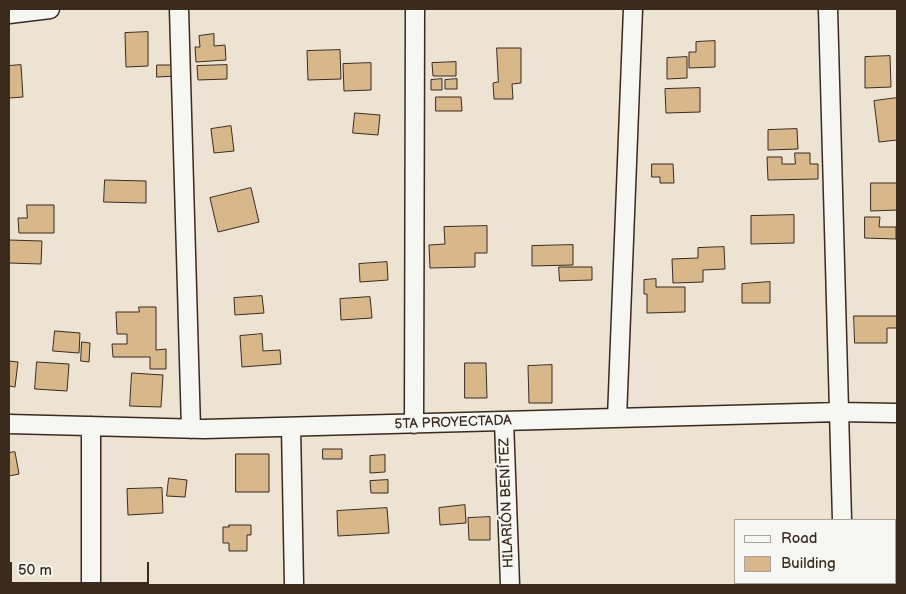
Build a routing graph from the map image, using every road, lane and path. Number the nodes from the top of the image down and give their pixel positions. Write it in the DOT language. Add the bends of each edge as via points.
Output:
graph roads {
  1 [pos="50,9"];
  2 [pos="179,9"];
  3 [pos="415,9"];
  4 [pos="633,9"];
  5 [pos="828,9"];
  6 [pos="13,12"];
  7 [pos="839,412"];
  8 [pos="897,413"];
  9 [pos="617,418"];
  10 [pos="504,421"];
  11 [pos="9,424"];
  12 [pos="414,424"];
  13 [pos="92,426"];
  14 [pos="291,427"];
  15 [pos="191,429"];
  16 [pos="842,519"];
  17 [pos="91,585"];
  18 [pos="294,585"];
  19 [pos="510,585"];
  1 -- 6 [label="street"];
  2 -- 15 [label="street"];
  3 -- 12 [label="street"];
  4 -- 9 [label="street"];
  5 -- 7 [label="street"];
  7 -- 8 [label="street, 5TA PROYECTADA"];
  7 -- 9 [label="street, 5TA PROYECTADA"];
  7 -- 16 [label="street"];
  9 -- 10 [label="street, 5TA PROYECTADA"];
  10 -- 12 [label="street, 5TA PROYECTADA"];
  10 -- 19 [label="street, HILARIÓN BENÍTEZ"];
  11 -- 13 [label="street, 5TA PROYECTADA"];
  12 -- 14 [label="street, 5TA PROYECTADA"];
  13 -- 15 [label="street, 5TA PROYECTADA"];
  13 -- 17 [label="street"];
  14 -- 15 [label="street, 5TA PROYECTADA"];
  14 -- 18 [label="street"];
}
